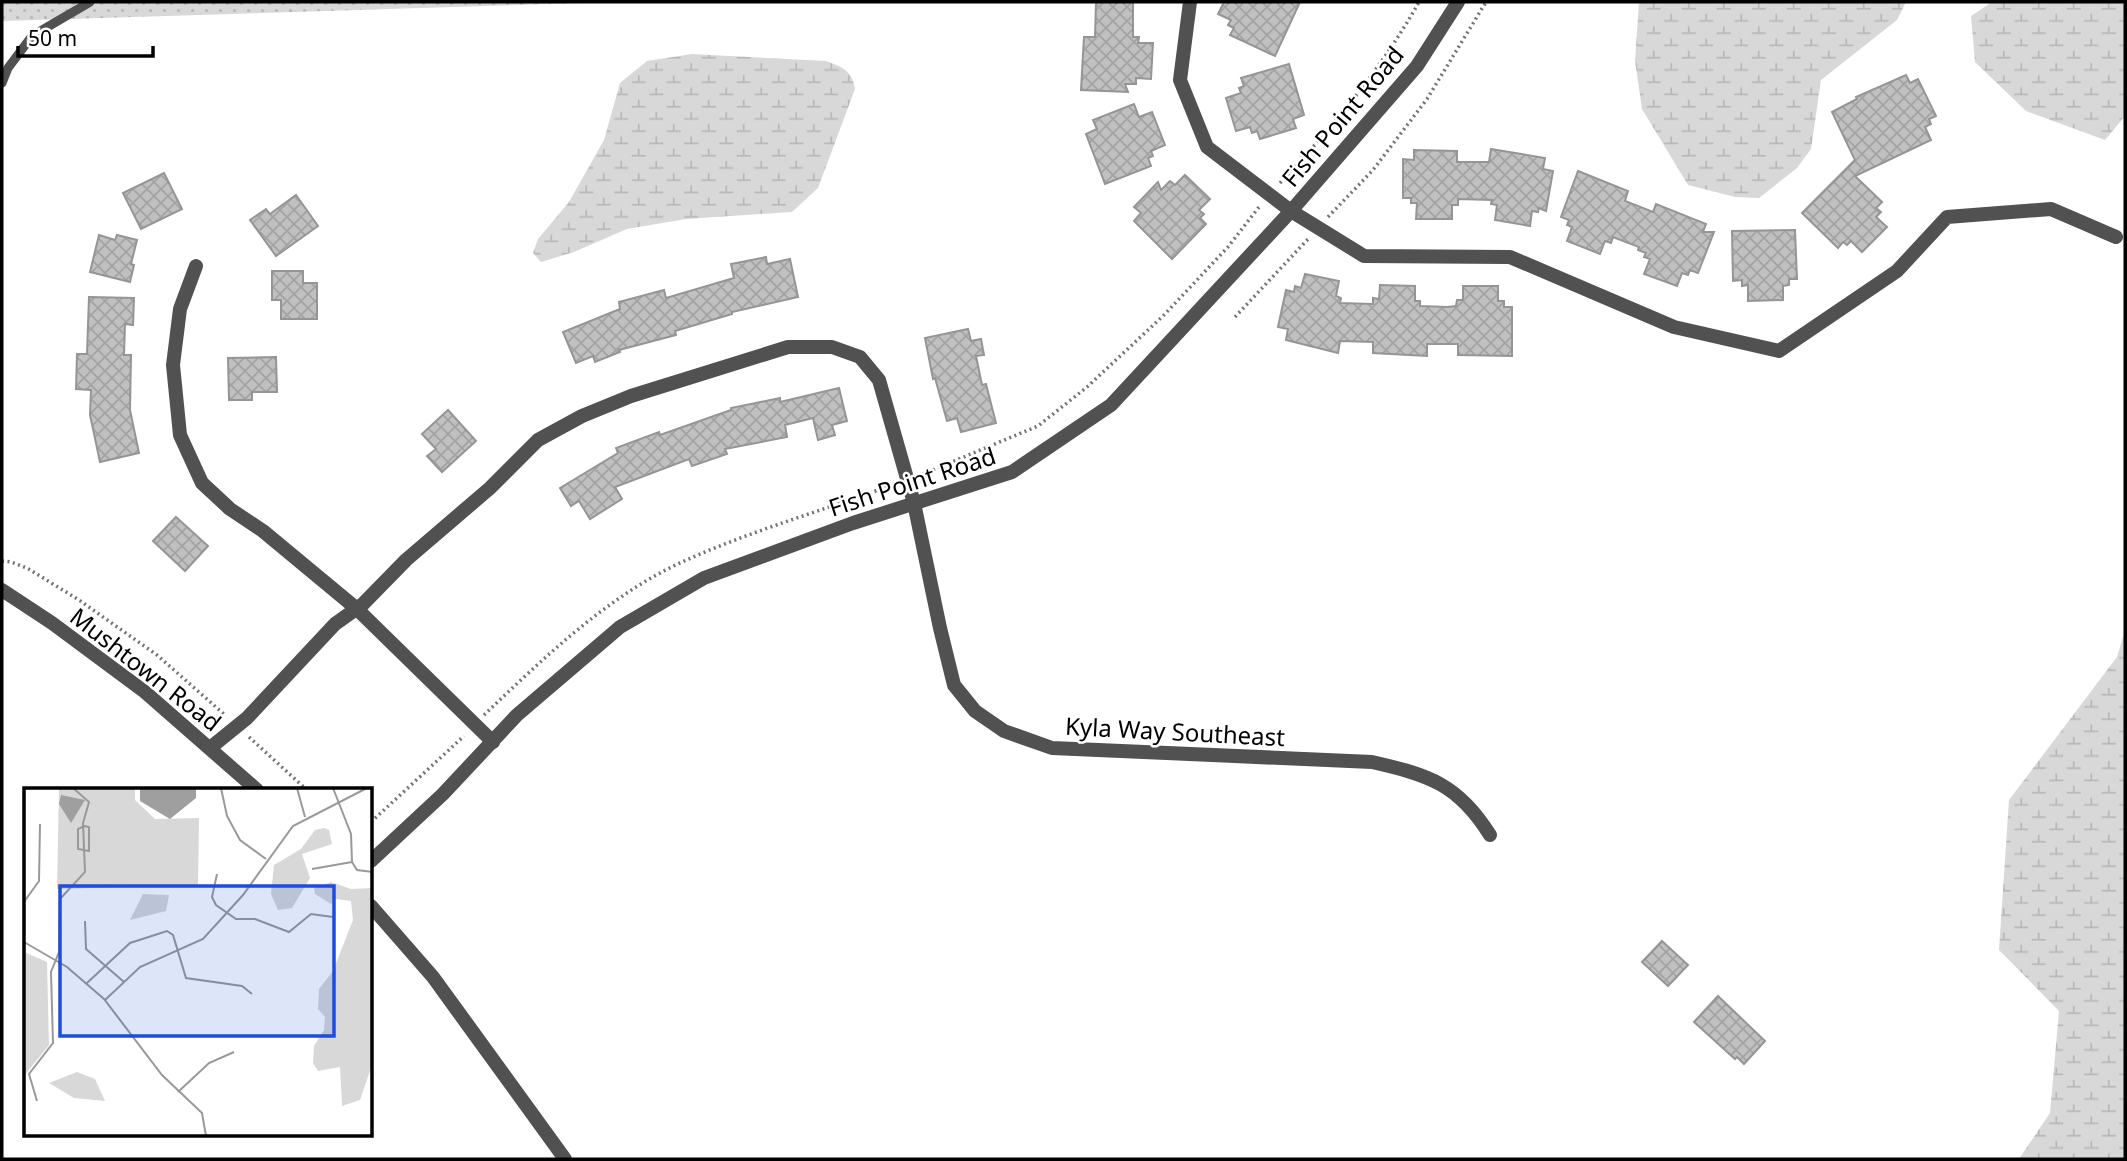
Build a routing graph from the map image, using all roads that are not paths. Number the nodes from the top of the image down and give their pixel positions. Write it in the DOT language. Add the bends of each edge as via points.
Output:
graph roads {
  1 [pos="90,2"];
  2 [pos="1189,2"];
  3 [pos="1458,2"];
  4 [pos="2,83"];
  5 [pos="1291,211"];
  6 [pos="2116,237"];
  7 [pos="196,266"];
  8 [pos="915,503"];
  9 [pos="2,590"];
  10 [pos="356,609"];
  11 [pos="493,741"];
  12 [pos="210,748"];
  13 [pos="255,788"];
  14 [pos="1490,835"];
  15 [pos="373,859"];
  16 [pos="373,908"];
  17 [pos="565,1159"];
  1 -- 4 [label="lane" via="32,36"];
  2 -- 5 [label="street" via="1180,80 1207,147"];
  3 -- 5 [label="street, Fish Point Road" via="1417,66"];
  5 -- 6 [label="street" via="1364,256 1510,257 1674,327 1779,351 1897,271 1947,217 2051,209"];
  5 -- 8 [label="street, Fish Point Road" via="1111,405 1012,472"];
  7 -- 10 [label="street" via="180,309 173,365 180,435 202,483"];
  8 -- 10 [label="street, Kyla Way Southeast" via="879,380 860,357 832,347 788,346 631,396 538,440"];
  8 -- 11 [label="street, Fish Point Road" via="704,578 620,627"];
  8 -- 14 [label="street, Kyla Way Southeast" via="954,685 975,711 1004,731 1052,748 1372,762 1444,785 1475,811"];
  9 -- 12 [label="street, Mushtown Road" via="145,692"];
  10 -- 11 [label="street"];
  10 -- 12 [label="street, Kyla Way Southeast" via="335,624"];
  11 -- 15 [label="street, Fish Point Road"];
  12 -- 13 [label="street, Mushtown Road"];
  16 -- 17 [label="street" via="433,977"];
}
